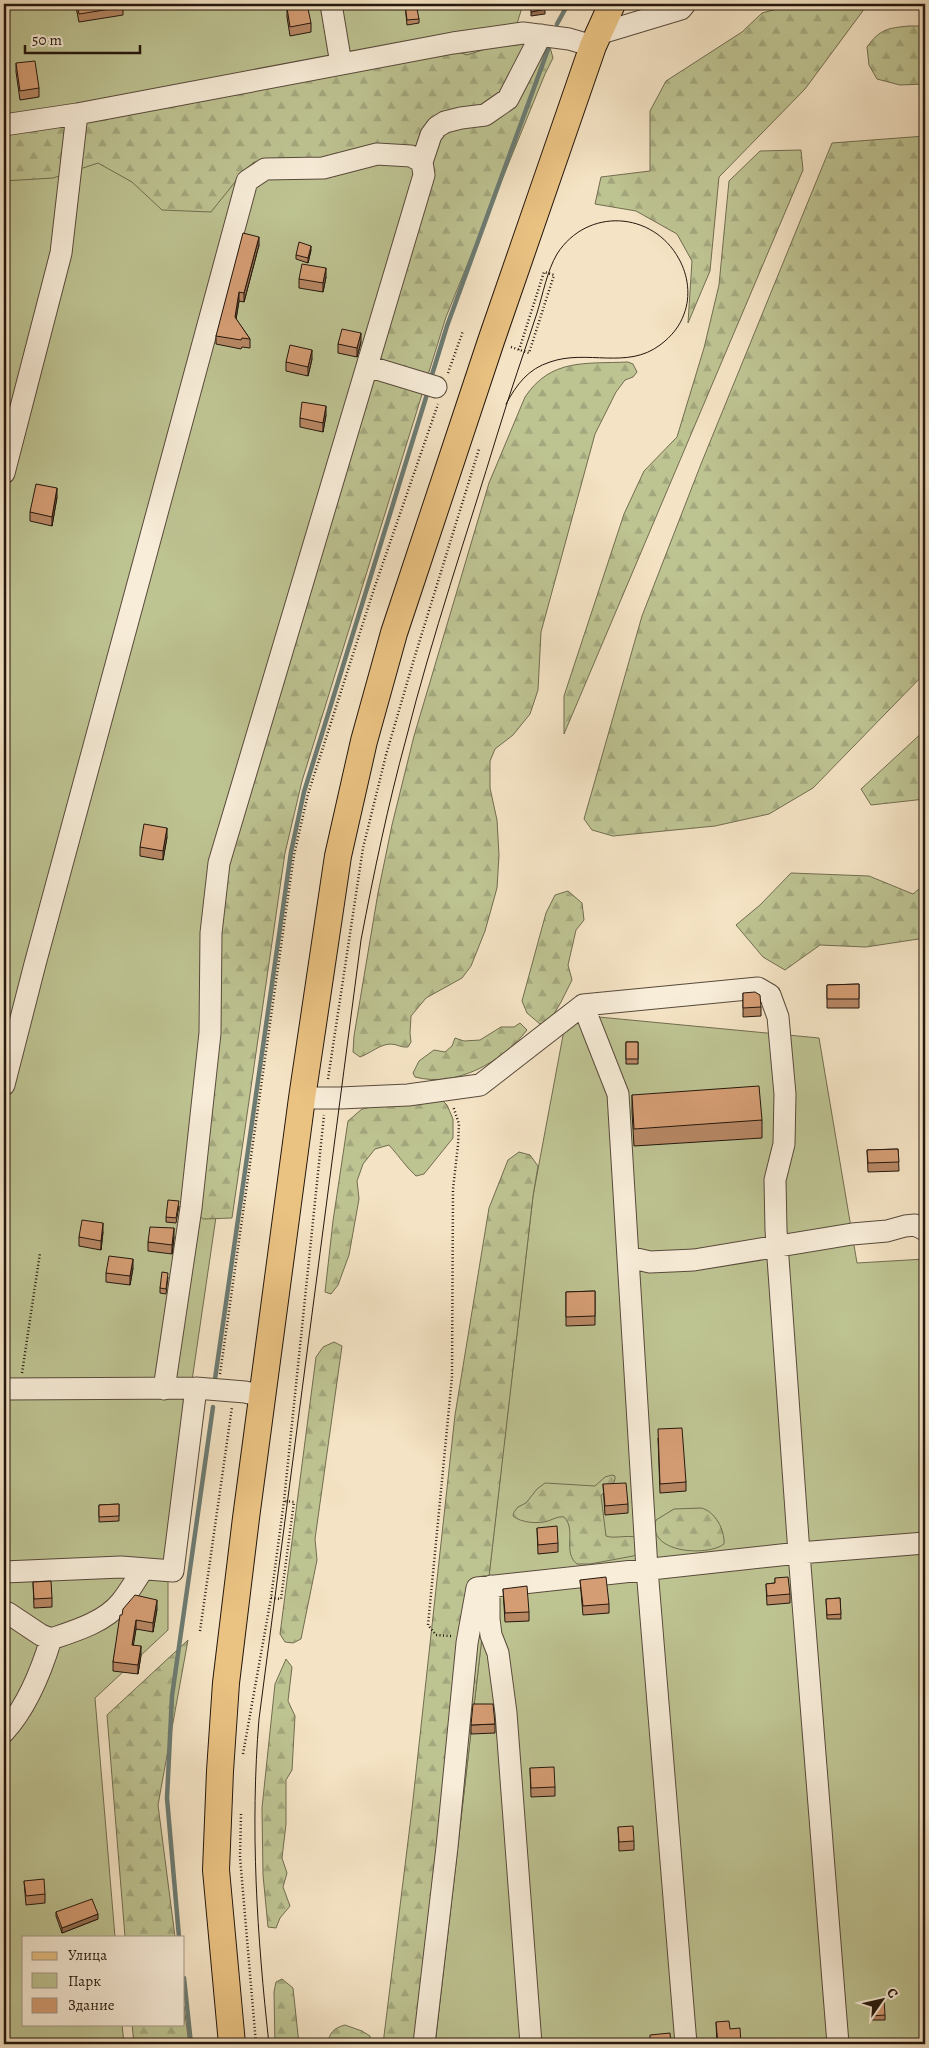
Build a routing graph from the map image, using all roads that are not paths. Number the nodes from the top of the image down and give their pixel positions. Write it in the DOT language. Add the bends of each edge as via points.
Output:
graph roads {
  1 [pos="331,4"];
  2 [pos="612,4"];
  3 [pos="685,4"];
  4 [pos="541,35"];
  5 [pos="596,40"];
  6 [pos="341,64"];
  7 [pos="77,114"];
  8 [pos="4,125"];
  9 [pos="422,162"];
  10 [pos="367,366"];
  11 [pos="436,387"];
  12 [pos="4,473"];
  13 [pos="584,1005"];
  14 [pos="4,1085"];
  15 [pos="314,1098"];
  16 [pos="925,1230"];
  17 [pos="778,1247"];
  18 [pos="628,1257"];
  19 [pos="196,1388"];
  20 [pos="12,1389"];
  21 [pos="164,1389"];
  22 [pos="262,1396"];
  23 [pos="925,1543"];
  24 [pos="799,1553"];
  25 [pos="144,1569"];
  26 [pos="647,1569"];
  27 [pos="4,1572"];
  28 [pos="491,1586"];
  29 [pos="8,1613"];
  30 [pos="52,1640"];
  31 [pos="4,1732"];
  32 [pos="232,2044"];
  33 [pos="424,2044"];
  34 [pos="531,2044"];
  35 [pos="686,2044"];
  36 [pos="838,2044"];
  1 -- 6 [label="street"];
  2 -- 5 [label="main road"];
  3 -- 5 [label="street" via="681,10"];
  4 -- 5 [label="street"];
  4 -- 6 [label="street" via="523,32"];
  4 -- 9 [label="street" via="508,99 485,115 445,122 437,127"];
  5 -- 15 [label="main road" via="488,349 394,633 364,741 338,856"];
  6 -- 7 [label="street"];
  7 -- 8 [label="street"];
  7 -- 12 [label="street" via="60,253"];
  9 -- 10 [label="street" via="424,175"];
  9 -- 14 [label="street" via="412,156 377,154 323,168 265,169 247,181"];
  10 -- 11 [label="street"];
  10 -- 21 [label="street" via="219,863 210,933 209,1043 191,1208"];
  13 -- 15 [label="street" via="480,1085 408,1095"];
  13 -- 17 [label="street" via="758,988 770,995 778,1017 785,1094 784,1144 774,1180"];
  13 -- 18 [label="street" via="618,1094"];
  15 -- 22 [label="main road"];
  16 -- 17 [label="street" via="915,1225 906,1226"];
  17 -- 18 [label="street" via="694,1260 650,1262"];
  17 -- 24 [label="street"];
  18 -- 26 [label="street"];
  19 -- 21 [label="street"];
  19 -- 22 [label="street"];
  19 -- 25 [label="street" via="173,1571"];
  20 -- 21 [label="street"];
  22 -- 32 [label="main road" via="226,1683 220,1771 216,1870"];
  23 -- 24 [label="street"];
  24 -- 26 [label="street"];
  24 -- 36 [label="street"];
  25 -- 27 [label="street"];
  25 -- 30 [label="street" via="120,1603 107,1614"];
  26 -- 28 [label="street"];
  26 -- 35 [label="street"];
  28 -- 33 [label="street" via="477,1588 468,1637"];
  28 -- 34 [label="street" via="489,1619 498,1653 506,1713"];
  29 -- 30 [label="street"];
  30 -- 31 [label="street" via="15,1720"];
}
